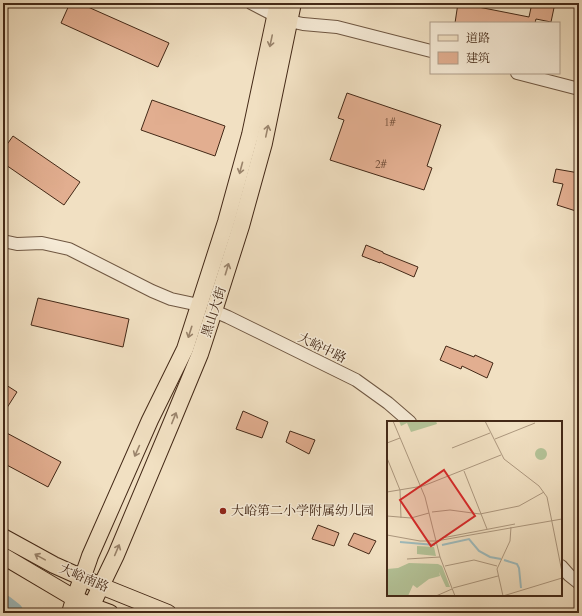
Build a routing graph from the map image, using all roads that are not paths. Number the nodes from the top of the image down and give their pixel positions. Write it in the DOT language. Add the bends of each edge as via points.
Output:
graph roads {
  1 [pos="251,3"];
  2 [pos="293,3"];
  3 [pos="281,13"];
  4 [pos="430,51"];
  5 [pos="521,74"];
  6 [pos="579,89"];
  7 [pos="3,241"];
  8 [pos="199,304"];
  9 [pos="214,311"];
  10 [pos="409,421"];
  11 [pos="3,537"];
  12 [pos="3,556"];
  13 [pos="562,567"];
  14 [pos="83,578"];
  15 [pos="579,583"];
  16 [pos="100,586"];
  17 [pos="72,605"];
  18 [pos="90,610"];
  19 [pos="110,613"];
  20 [pos="168,613"];
  1 -- 3 [label="street"];
  2 -- 3 [label="main road, 黑山大街"];
  3 -- 4 [label="street" via="303,24 337,27"];
  3 -- 8 [label="main road, 黑山大街, one-way" via="226,222"];
  9 -- 3 [label="main road, 黑山大街, one-way" via="264,143 283,56"];
  5 -- 6 [label="street"];
  7 -- 8 [label="street" via="17,244 42,243 69,249 159,294"];
  8 -- 14 [label="main road, 黑山大街, one-way" via="185,350 150,420 90,556"];
  9 -- 10 [label="street, 大峪中路" via="356,380"];
  16 -- 9 [label="main road, 黑山大街, one-way" via="116,555 174,417 200,354"];
  14 -- 11 [label="main road, 大峪南路, one-way"];
  12 -- 17 [label="main road, 大峪南路"];
  13 -- 15 [label="street"];
  14 -- 16 [label="main road, 大峪南路"];
  14 -- 17 [label="main road, 黑山大街"];
  16 -- 18 [label="main road, 黑山大街"];
  16 -- 20 [label="main road, 大峪南路"];
  17 -- 18 [label="main road, 大峪南路"];
  18 -- 19 [label="main road, 大峪南路"];
}
